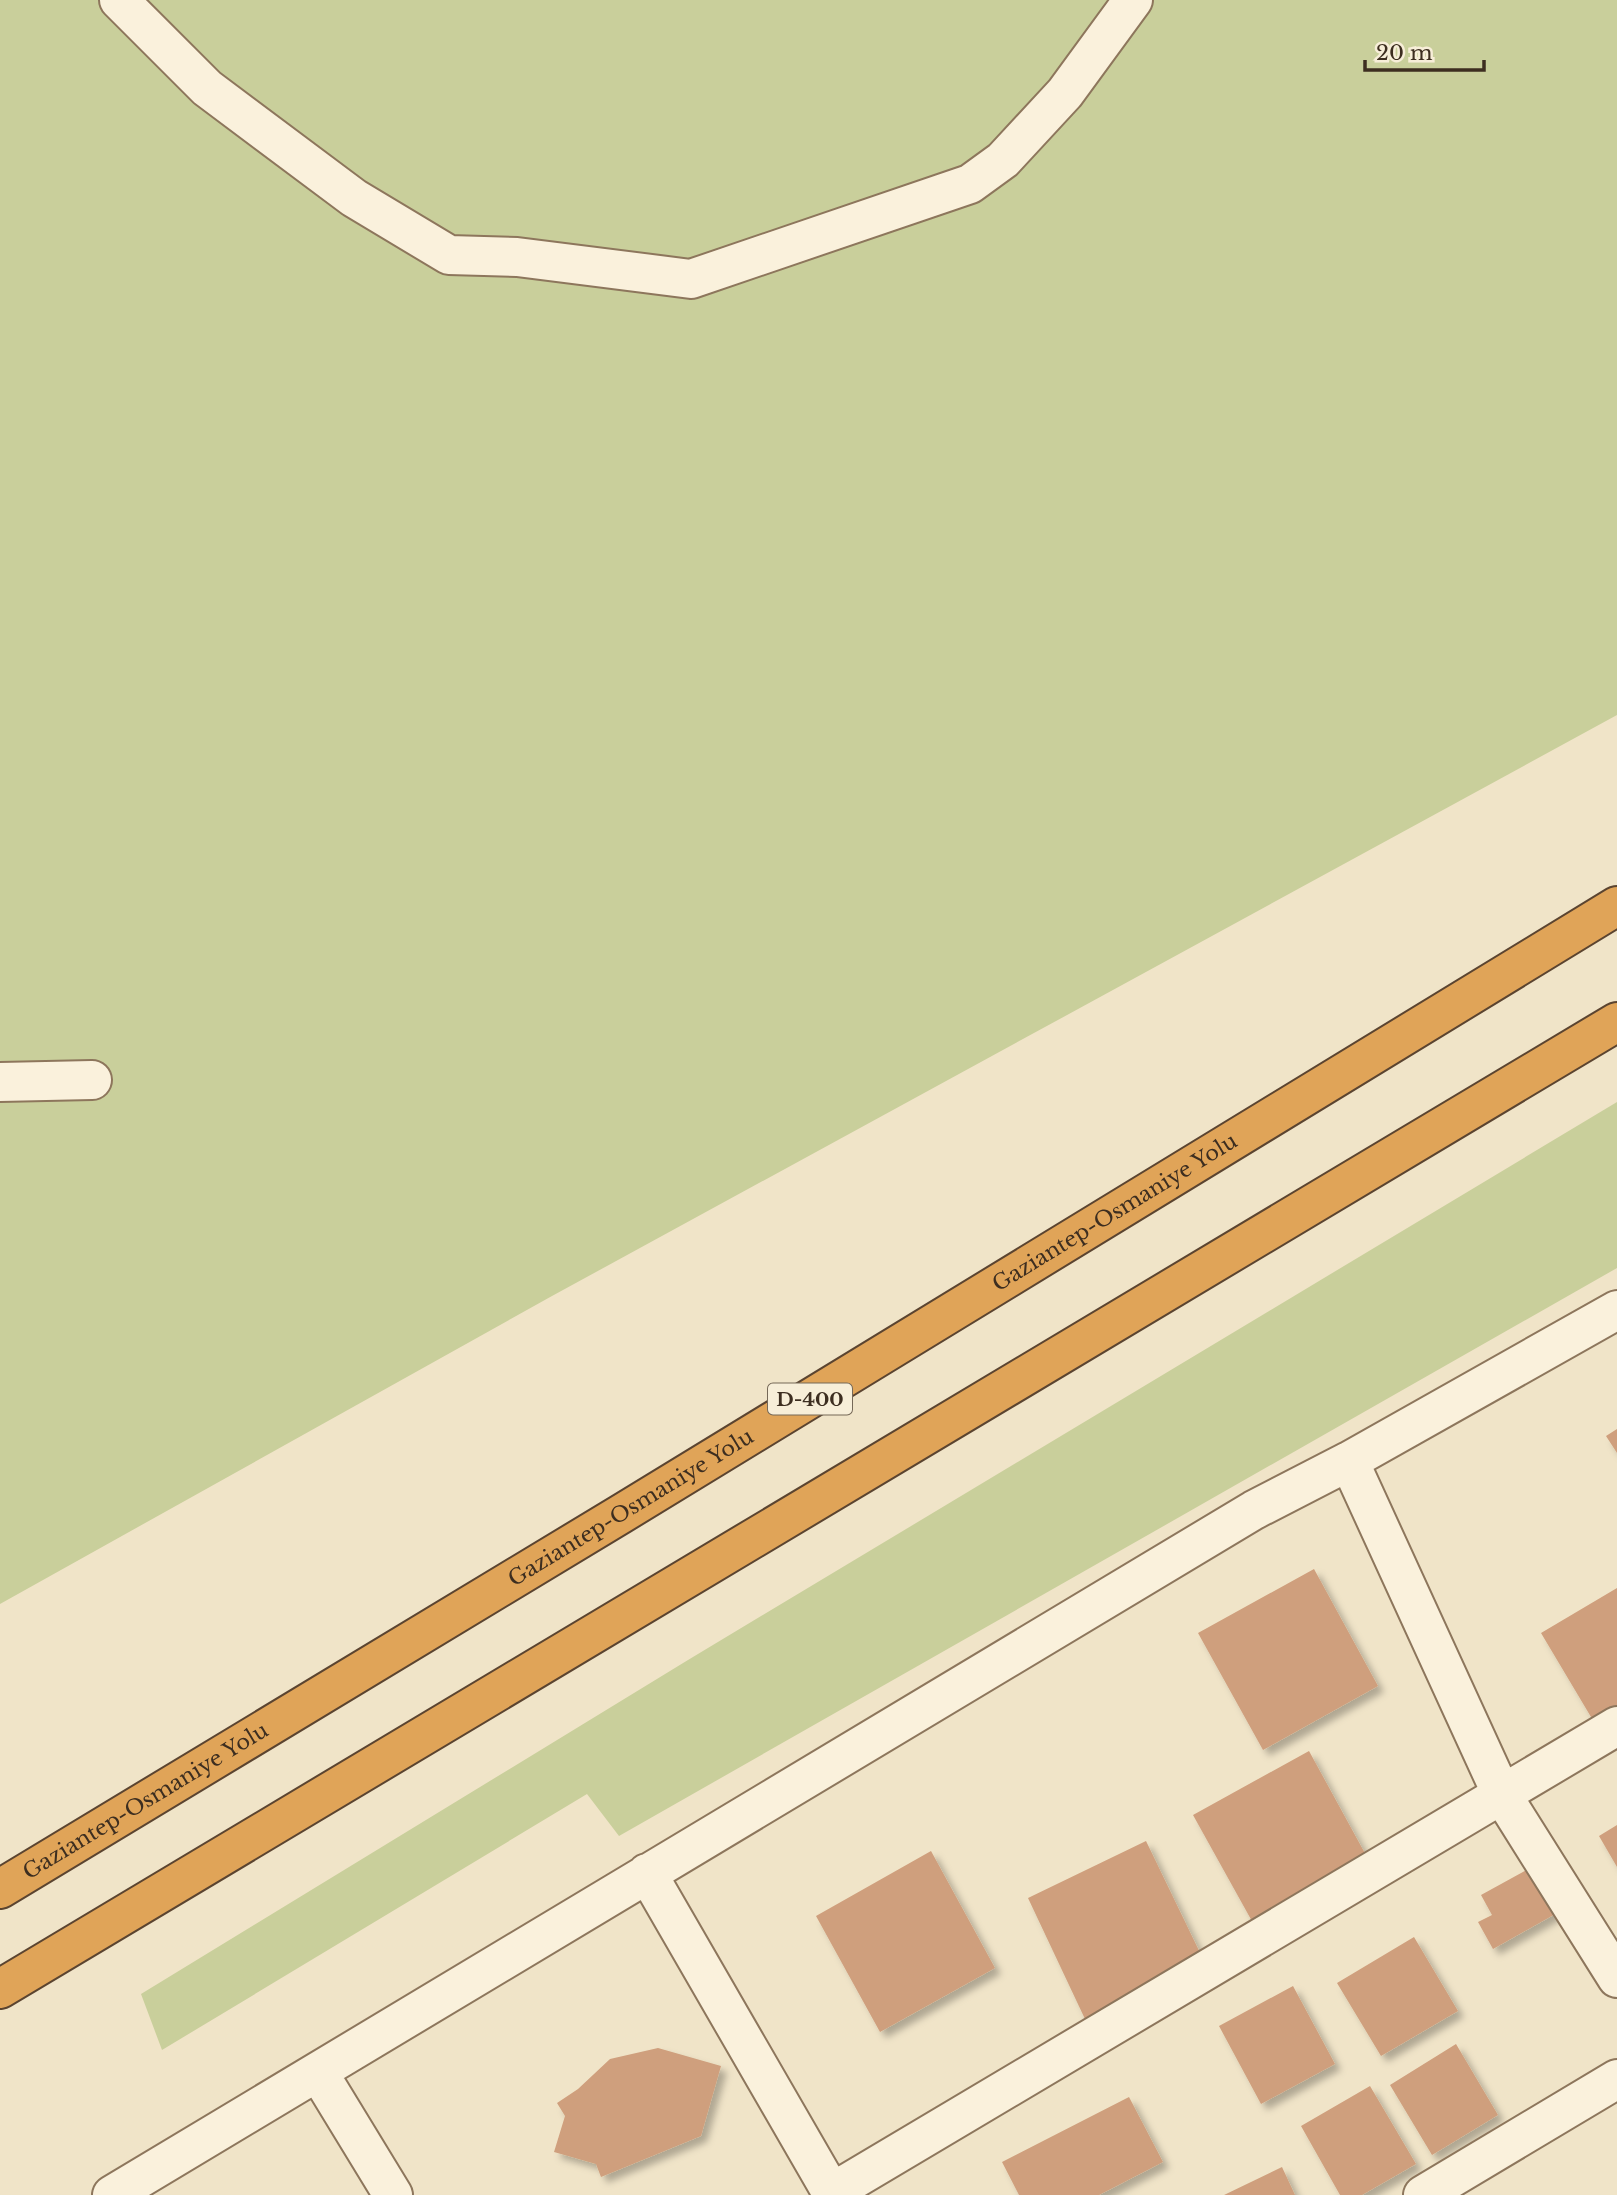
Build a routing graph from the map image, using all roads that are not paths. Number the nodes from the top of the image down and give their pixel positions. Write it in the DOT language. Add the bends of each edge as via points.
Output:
graph roads {
  1 [pos="119,0"];
  2 [pos="1133,0"];
  3 [pos="1617,906"];
  4 [pos="1617,1022"];
  5 [pos="92,1080"];
  6 [pos="0,1082"];
  7 [pos="1617,1310"];
  8 [pos="1349,1461"];
  9 [pos="1617,1726"];
  10 [pos="1502,1795"];
  11 [pos="647,1873"];
  12 [pos="0,1889"];
  13 [pos="1617,1978"];
  14 [pos="0,1989"];
  15 [pos="318,2072"];
  16 [pos="1617,2079"];
  17 [pos="832,2194"];
  18 [pos="112,2195"];
  19 [pos="393,2195"];
  20 [pos="1423,2195"];
  1 -- 2 [label="street" via="206,88 354,198 449,255 517,257 691,279 970,184 1003,160 1065,93"];
  3 -- 12 [label="highway, Gaziantep-Osmaniye Yolu / D-400"];
  4 -- 14 [label="highway"];
  5 -- 6 [label="street"];
  7 -- 8 [label="street"];
  8 -- 10 [label="street"];
  8 -- 11 [label="street" via="1254,1510"];
  9 -- 10 [label="street"];
  10 -- 13 [label="street"];
  10 -- 17 [label="street"];
  11 -- 15 [label="street"];
  11 -- 17 [label="street"];
  15 -- 18 [label="street"];
  15 -- 19 [label="street"];
  16 -- 20 [label="street"];
}
